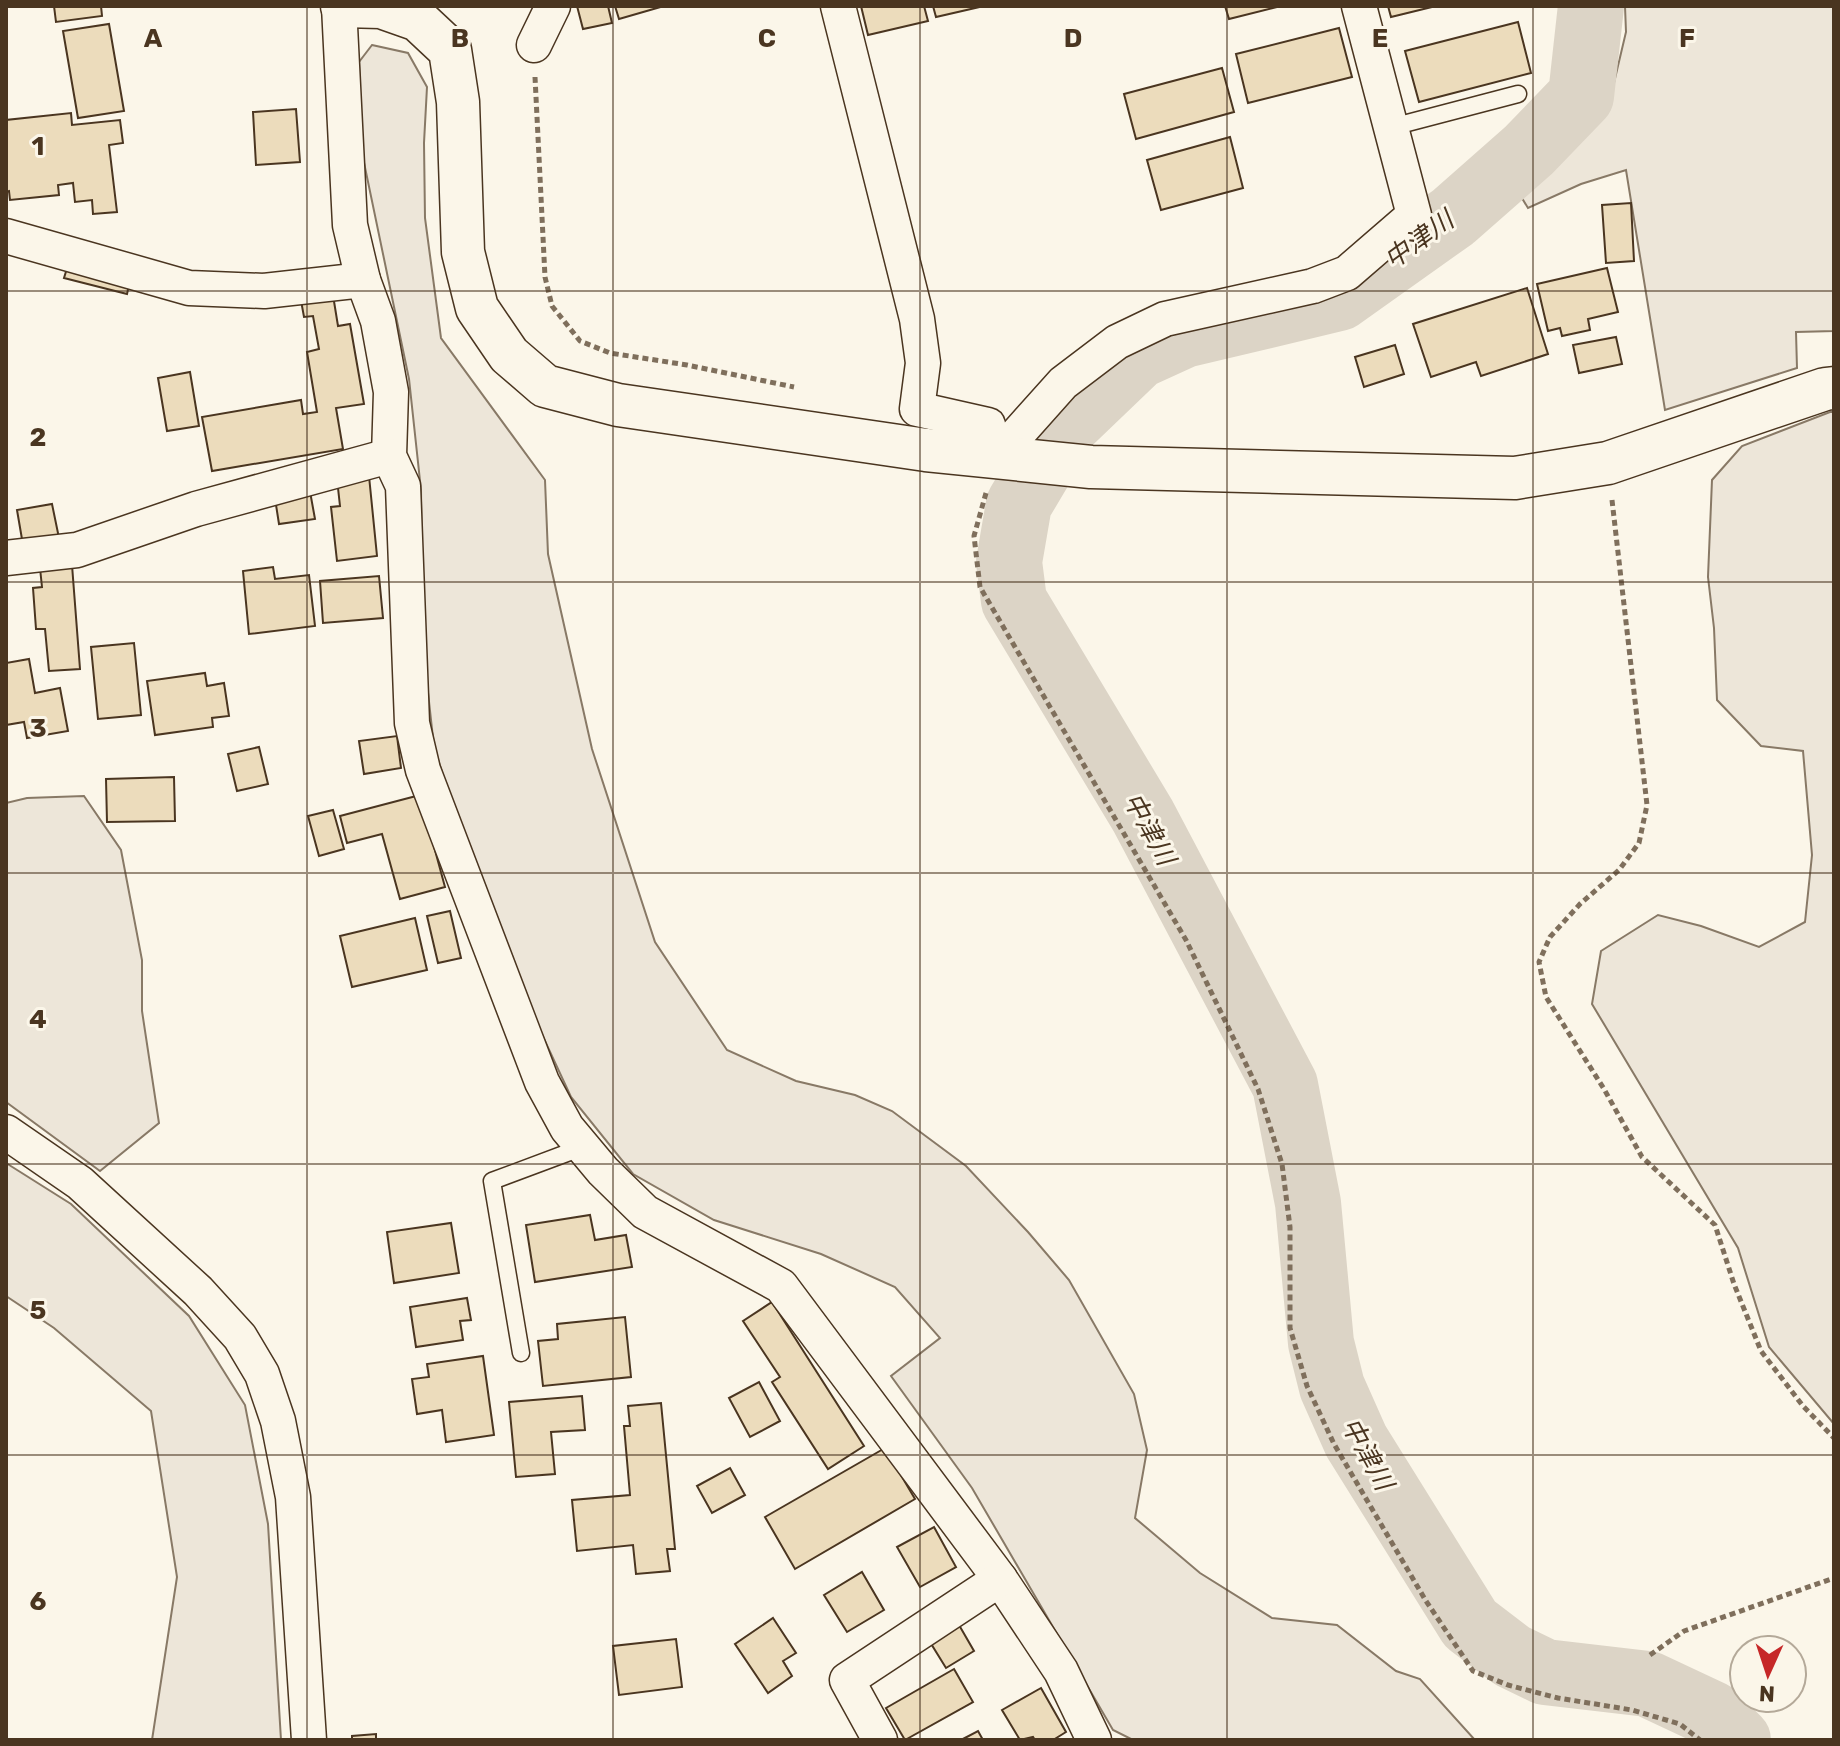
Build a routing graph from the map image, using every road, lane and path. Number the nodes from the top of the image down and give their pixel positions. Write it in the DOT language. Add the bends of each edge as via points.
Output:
graph roads {
  1 [pos="341,6"];
  2 [pos="553,6"];
  3 [pos="838,6"];
  4 [pos="1359,6"];
  5 [pos="534,45"];
  6 [pos="1518,94"];
  7 [pos="1392,127"];
  8 [pos="6,236"];
  9 [pos="363,280"];
  10 [pos="1834,388"];
  11 [pos="807,390"];
  12 [pos="389,456"];
  13 [pos="1006,459"];
  14 [pos="1608,463"];
  15 [pos="6,558"];
  16 [pos="6,1132"];
  17 [pos="583,1147"];
  18 [pos="521,1353"];
  19 [pos="1834,1438"];
  20 [pos="1834,1578"];
  21 [pos="1000,1579"];
  22 [pos="1650,1655"];
  23 [pos="309,1740"];
  24 [pos="880,1740"];
  25 [pos="1094,1740"];
  26 [pos="1700,1740"];
  1 -- 9 [label="street" via="350,225"];
  1 -- 13 [label="street" via="381,7 418,20 450,50 458,102 463,252 477,308 509,355 545,386 618,405"];
  2 -- 5 [label="street"];
  3 -- 13 [label="street" via="917,319 923,363 917,409 988,425"];
  4 -- 7 [label="street"];
  5 -- 11 [label="path" via="545,277 552,306 580,341 610,353"];
  6 -- 7 [label="lane"];
  7 -- 13 [label="street" via="1414,215 1347,273 1313,286 1165,319 1117,342 1063,383"];
  8 -- 9 [label="street" via="189,288 264,291"];
  9 -- 12 [label="street" via="378,321 391,392"];
  10 -- 14 [label="street"];
  12 -- 15 [label="street" via="196,509 77,550"];
  12 -- 17 [label="street" via="403,486 412,723 423,770 542,1082"];
  13 -- 14 [label="street" via="1091,467 1515,478"];
  13 -- 26 [label="path" via="974,536 980,587 1186,940 1258,1089 1282,1164 1290,1227 1290,1328 1307,1386 1334,1444 1473,1671 1558,1698 1680,1724"];
  14 -- 19 [label="path" via="1647,805 1639,843 1619,870 1550,937 1539,962 1546,997 1642,1157 1715,1225 1761,1351"];
  16 -- 23 [label="street" via="80,1183 198,1291 240,1337 262,1374 278,1421 293,1497"];
  17 -- 18 [label="lane" via="492,1181"];
  17 -- 21 [label="street" via="645,1212 781,1286"];
  20 -- 22 [label="path" via="1684,1631"];
  21 -- 24 [label="street" via="847,1680"];
  21 -- 25 [label="street" via="1061,1671"];
}
